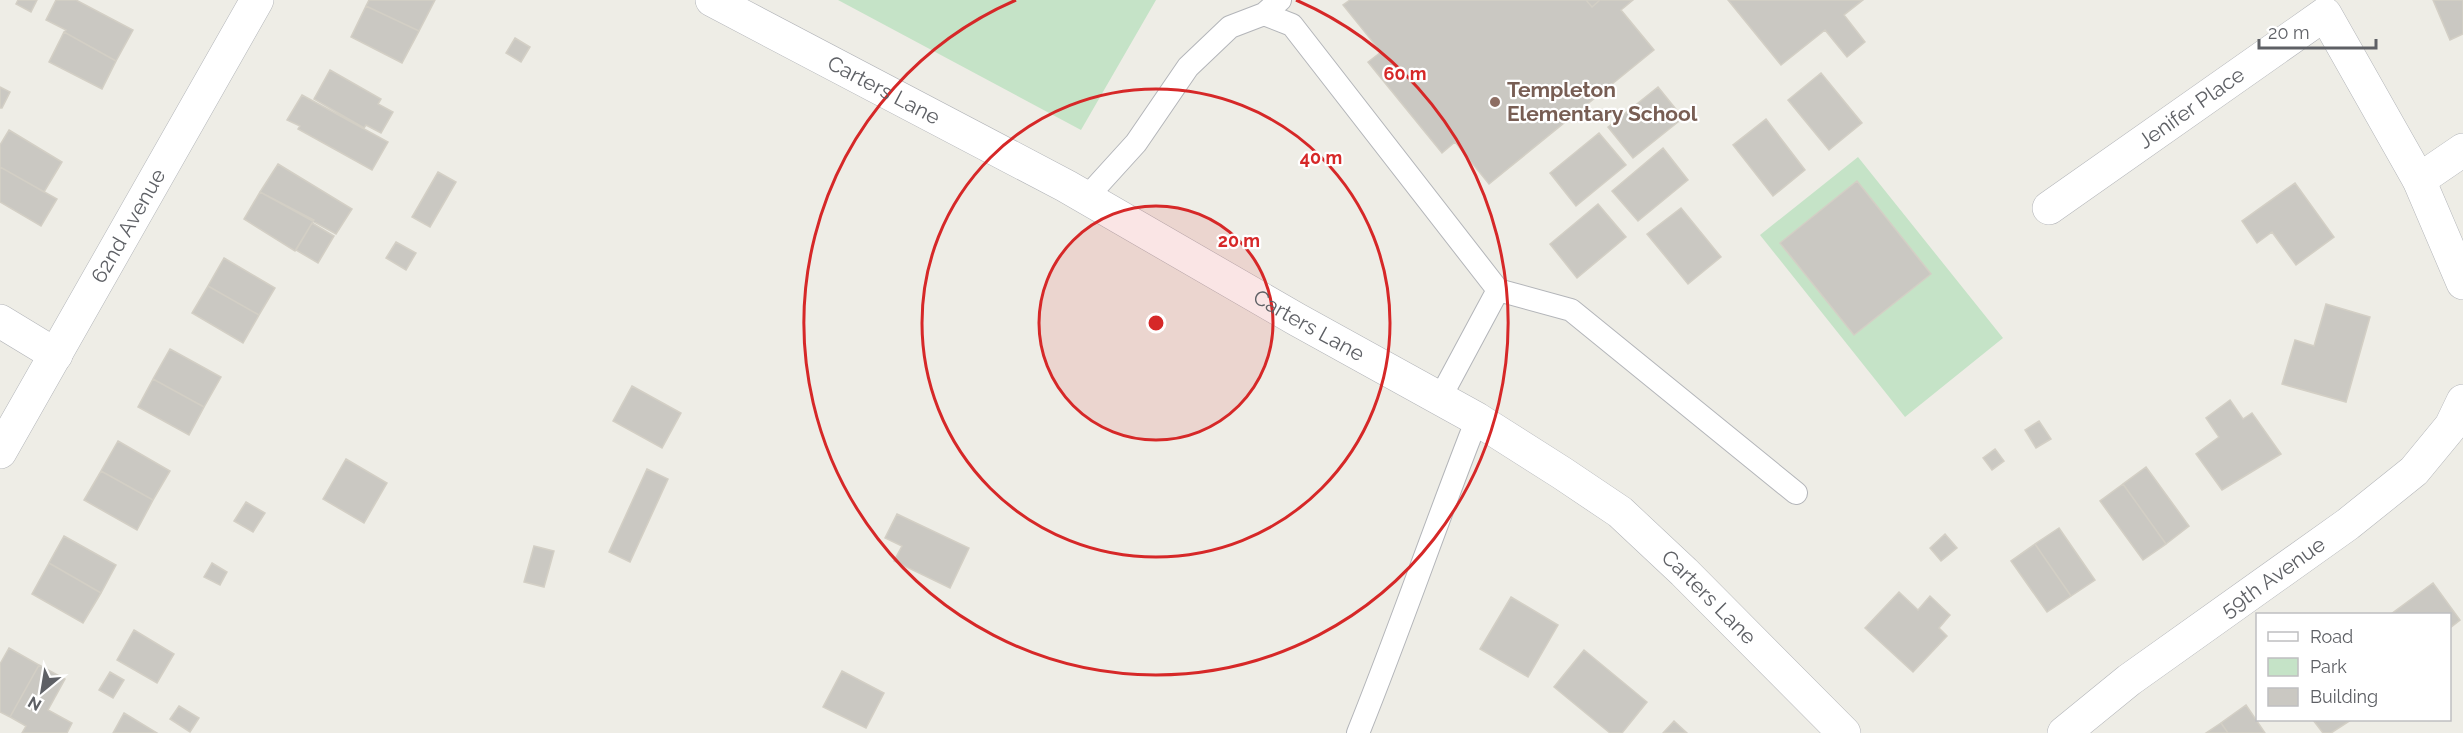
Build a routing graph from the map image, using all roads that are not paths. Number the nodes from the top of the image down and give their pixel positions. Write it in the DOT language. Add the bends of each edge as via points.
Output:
graph roads {
  1 [pos="257,0"];
  2 [pos="712,0"];
  3 [pos="1272,7"];
  4 [pos="2463,150"];
  5 [pos="2419,180"];
  6 [pos="1086,198"];
  7 [pos="2049,208"];
  8 [pos="2463,284"];
  9 [pos="1498,290"];
  10 [pos="0,321"];
  11 [pos="56,355"];
  12 [pos="1440,398"];
  13 [pos="2463,401"];
  14 [pos="1477,419"];
  15 [pos="0,452"];
  16 [pos="1796,493"];
  17 [pos="1358,733"];
  18 [pos="1844,733"];
  19 [pos="2064,733"];
  1 -- 11 [label="street, 62nd Avenue"];
  2 -- 6 [label="street, Carters Lane"];
  3 -- 6 [label="lane" via="1230,27 1188,67 1136,143"];
  3 -- 9 [label="lane" via="1292,25"];
  4 -- 5 [label="street"];
  5 -- 7 [label="street, Jenifer Place" via="2325,14"];
  5 -- 8 [label="street"];
  6 -- 12 [label="street, Carters Lane"];
  9 -- 12 [label="lane"];
  9 -- 16 [label="lane" via="1571,310"];
  10 -- 11 [label="street"];
  11 -- 15 [label="street, 62nd Avenue"];
  12 -- 14 [label="street, Carters Lane"];
  13 -- 19 [label="street, 59th Avenue" via="2451,426 2415,471 2348,524 2129,680"];
  14 -- 17 [label="lane"];
  14 -- 18 [label="street, Carters Lane" via="1620,512"];
}
